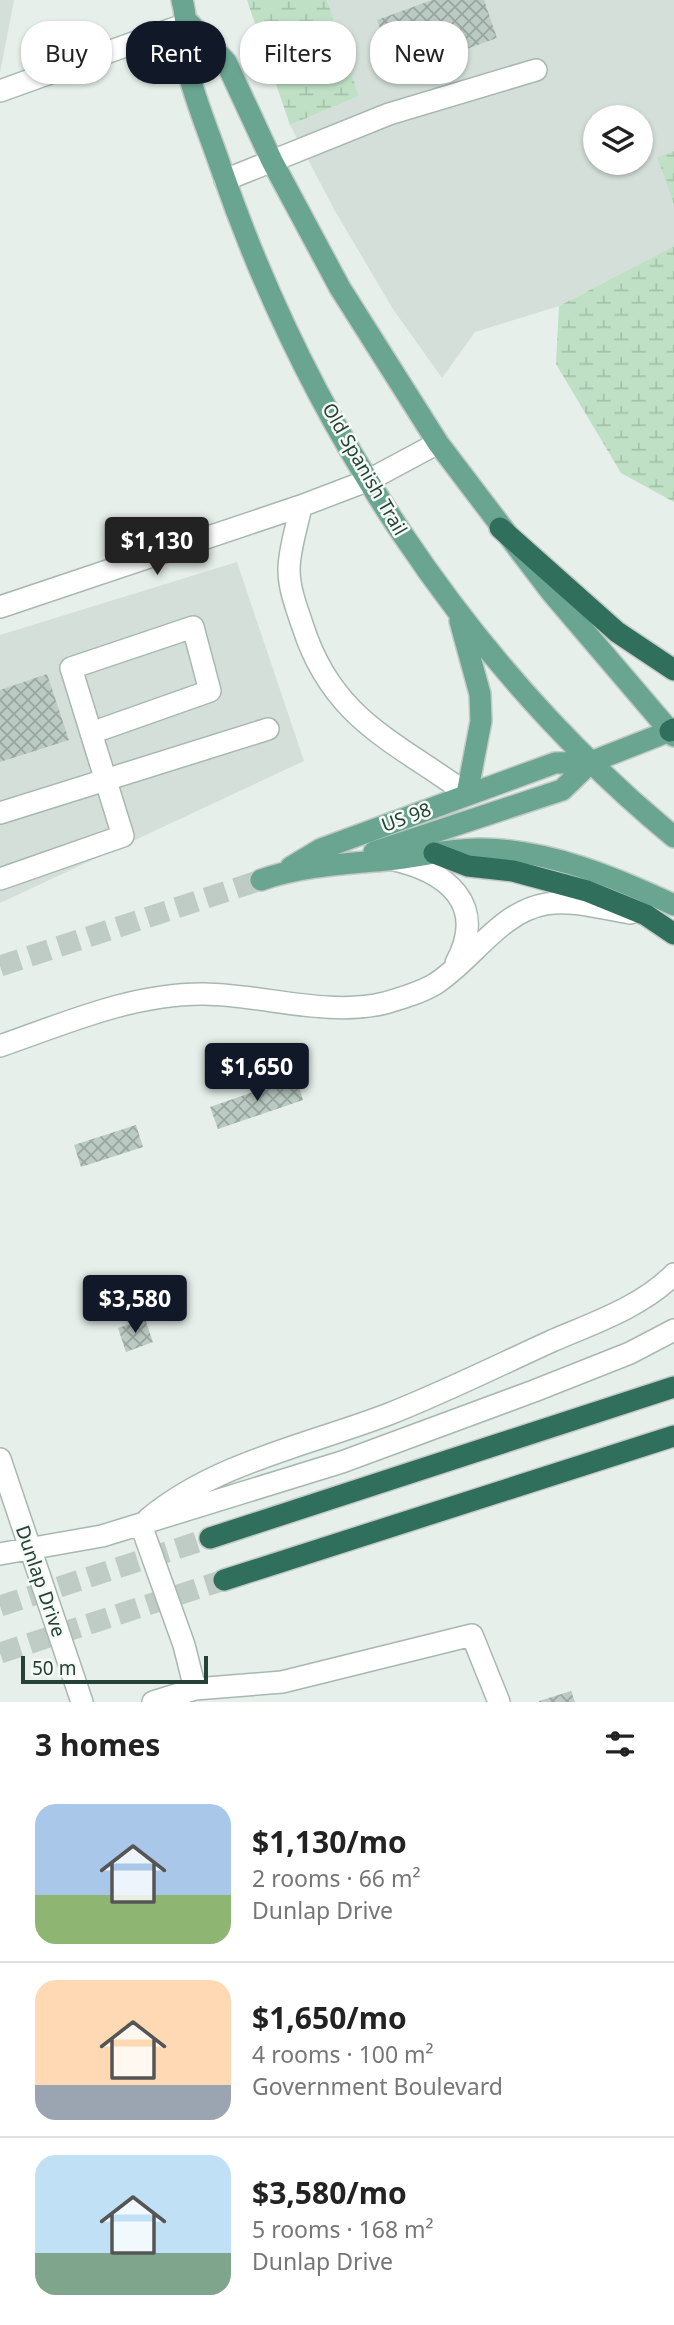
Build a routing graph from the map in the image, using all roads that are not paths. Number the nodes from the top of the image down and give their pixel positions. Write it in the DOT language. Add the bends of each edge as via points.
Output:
graph roads {
  1 [pos="182,0"];
  2 [pos="187,21"];
  3 [pos="126,45"];
  4 [pos="226,62"];
  5 [pos="536,70"];
  6 [pos="192,84"];
  7 [pos="0,91"];
  8 [pos="272,161"];
  9 [pos="225,180"];
  10 [pos="438,443"];
  11 [pos="369,480"];
  12 [pos="300,506"];
  13 [pos="500,528"];
  14 [pos="0,607"];
  15 [pos="458,612"];
  16 [pos="674,670"];
  17 [pos="268,729"];
  18 [pos="672,732"];
  19 [pos="91,733"];
  20 [pos="591,762"];
  21 [pos="106,779"];
  22 [pos="467,794"];
  23 [pos="0,813"];
  24 [pos="674,838"];
  25 [pos="434,853"];
  26 [pos="390,859"];
  27 [pos="335,864"];
  28 [pos="0,880"];
  29 [pos="674,905"];
  30 [pos="646,915"];
  31 [pos="674,934"];
  32 [pos="452,971"];
  33 [pos="0,1046"];
  34 [pos="674,1274"];
  35 [pos="674,1330"];
  36 [pos="674,1387"];
  37 [pos="674,1436"];
  38 [pos="0,1459"];
  39 [pos="141,1525"];
  40 [pos="210,1538"];
  41 [pos="31,1550"];
  42 [pos="0,1554"];
  43 [pos="224,1580"];
  44 [pos="195,1689"];
  45 [pos="82,1702"];
  46 [pos="153,1702"];
  47 [pos="499,1702"];
  1 -- 2 [label="main road, Old Spanish Trail"];
  3 -- 7 [label="street"];
  4 -- 8 [label="main road, Old Spanish Trail"];
  5 -- 8 [label="street" via="389,114"];
  6 -- 9 [label="main road, Old Spanish Trail"];
  8 -- 9 [label="street"];
  8 -- 10 [label="main road, Old Spanish Trail" via="340,288"];
  9 -- 11 [label="main road, Old Spanish Trail" via="288,330"];
  10 -- 11 [label="street"];
  10 -- 13 [label="main road, Old Spanish Trail"];
  11 -- 12 [label="street"];
  11 -- 15 [label="main road, Old Spanish Trail"];
  12 -- 14 [label="street"];
  12 -- 22 [label="street" via="289,570 295,604 324,679 347,709 381,737"];
  13 -- 16 [label="highway" via="617,632"];
  13 -- 18 [label="main road, Old Spanish Trail"];
  15 -- 20 [label="main road, Old Spanish Trail" via="501,666"];
  15 -- 22 [label="main road" via="480,694 481,721"];
  17 -- 21 [label="street"];
  18 -- 20 [label="main road, US 98"];
  19 -- 19 [label="street" via="71,668 193,626 210,691"];
  19 -- 21 [label="street"];
  20 -- 22 [label="main road, US 98 / US 98" via="555,763"];
  20 -- 24 [label="main road, Old Spanish Trail"];
  20 -- 27 [label="main road" via="562,790"];
  21 -- 23 [label="street"];
  21 -- 28 [label="street" via="123,836"];
  22 -- 27 [label="main road, US 98 / US 98" via="321,849 270,876"];
  25 -- 26 [label="main road, US 98"];
  25 -- 29 [label="main road, US 98" via="524,851"];
  25 -- 30 [label="highway" via="468,866 550,880"];
  26 -- 27 [label="main road, US 98"];
  26 -- 32 [label="street" via="411,863 443,880 464,904 467,938"];
  30 -- 31 [label="highway"];
  30 -- 32 [label="street" via="561,903 537,906 505,923"];
  32 -- 33 [label="street" via="414,993 374,1005 334,1006 204,994 137,1001"];
  34 -- 39 [label="street" via="616,1313 390,1413 208,1480 175,1497"];
  35 -- 39 [label="street" via="606,1362 342,1462"];
  36 -- 40 [label="highway"];
  37 -- 43 [label="highway"];
  38 -- 41 [label="street, Dunlap Drive"];
  39 -- 41 [label="street"];
  39 -- 44 [label="street"];
  41 -- 42 [label="street"];
  41 -- 45 [label="street, Dunlap Drive"];
  44 -- 46 [label="street"];
  44 -- 47 [label="street" via="282,1682 472,1636"];
}
